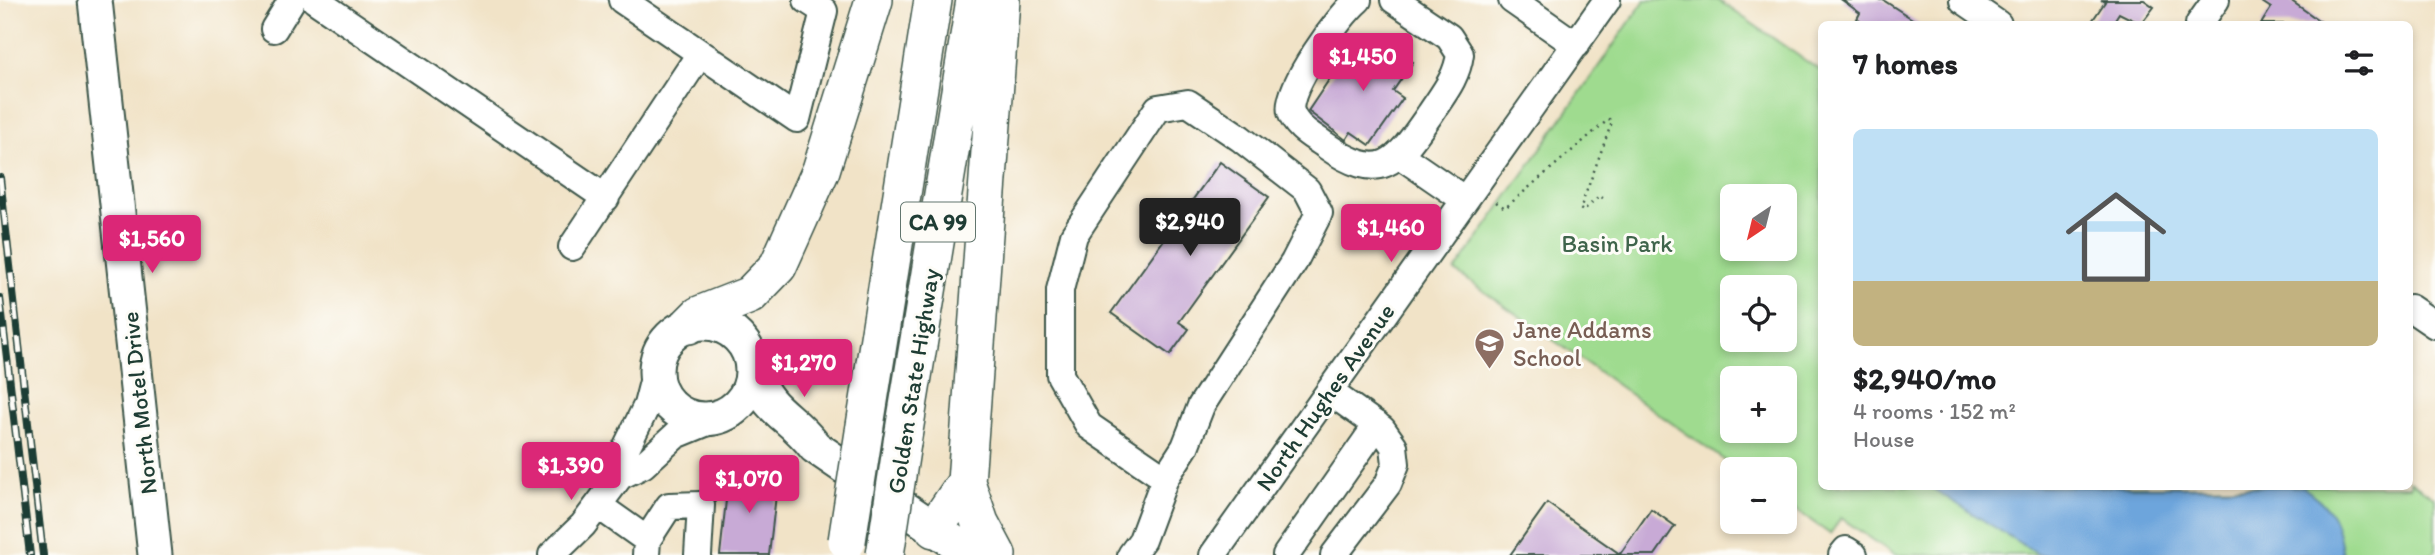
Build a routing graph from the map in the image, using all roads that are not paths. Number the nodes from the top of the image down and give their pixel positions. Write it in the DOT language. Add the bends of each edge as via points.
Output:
graph roads {
  1 [pos="95,0"];
  2 [pos="292,0"];
  3 [pos="315,0"];
  4 [pos="622,0"];
  5 [pos="807,0"];
  6 [pos="874,0"];
  7 [pos="933,0"];
  8 [pos="975,0"];
  9 [pos="1001,0"];
  10 [pos="1357,0"];
  11 [pos="1394,0"];
  12 [pos="1512,0"];
  13 [pos="1607,0"];
  14 [pos="1963,0"];
  15 [pos="2216,0"];
  16 [pos="1994,21"];
  17 [pos="2201,21"];
  18 [pos="274,29"];
  19 [pos="1576,45"];
  20 [pos="700,54"];
  21 [pos="1401,156"];
  22 [pos="606,198"];
  23 [pos="1465,200"];
  24 [pos="572,247"];
  25 [pos="2413,310"];
  26 [pos="689,325"];
  27 [pos="2435,325"];
  28 [pos="656,370"];
  29 [pos="753,374"];
  30 [pos="1329,391"];
  31 [pos="715,419"];
  32 [pos="1377,425"];
  33 [pos="815,447"];
  34 [pos="620,476"];
  35 [pos="1164,478"];
  36 [pos="966,482"];
  37 [pos="599,506"];
  38 [pos="934,529"];
  39 [pos="646,547"];
  40 [pos="846,548"];
  41 [pos="155,555"];
  42 [pos="552,555"];
  43 [pos="698,555"];
  44 [pos="885,555"];
  45 [pos="973,555"];
  46 [pos="997,555"];
  47 [pos="1131,555"];
  48 [pos="1213,555"];
  49 [pos="1286,555"];
  50 [pos="1334,555"];
  1 -- 41 [label="main road, North Motel Drive"];
  2 -- 18 [label="street"];
  3 -- 22 [label="street"];
  4 -- 20 [label="street"];
  5 -- 20 [label="street" via="824,11 797,119"];
  6 -- 26 [label="highway" via="821,170 778,266 750,295 699,315"];
  7 -- 40 [label="highway, Golden State Highway / CA 99, bridge"];
  8 -- 44 [label="highway, Golden State Highway / CA 99, bridge"];
  9 -- 36 [label="highway"];
  10 -- 21 [label="street" via="1303,73 1292,92 1290,111 1301,128 1363,166"];
  11 -- 21 [label="street" via="1449,37 1460,54 1458,74"];
  12 -- 19 [label="street"];
  13 -- 19 [label="street, North Hughes Avenue"];
  14 -- 16 [label="street"];
  15 -- 17 [label="street"];
  19 -- 23 [label="street, North Hughes Avenue"];
  20 -- 22 [label="street"];
  21 -- 23 [label="street"];
  22 -- 24 [label="street"];
  23 -- 30 [label="street, North Hughes Avenue"];
  25 -- 27 [label="street"];
  26 -- 28 [label="main road" via="665,342"];
  26 -- 29 [label="main road" via="720,325 734,333 744,344"];
  28 -- 31 [label="main road" via="664,398 673,409"];
  28 -- 34 [label="street" via="647,405 624,452"];
  29 -- 31 [label="main road" via="741,403"];
  29 -- 33 [label="main road" via="765,400"];
  30 -- 32 [label="street"];
  30 -- 48 [label="street, North Hughes Avenue"];
  31 -- 33 [label="main road" via="746,422 797,445"];
  31 -- 34 [label="street" via="676,435 643,465"];
  32 -- 49 [label="street"];
  32 -- 50 [label="street" via="1394,446 1396,464 1388,484"];
  33 -- 38 [label="main road"];
  34 -- 37 [label="street"];
  35 -- 35 [label="street" via="1185,447 1200,405 1294,262 1319,213 1307,190 1188,103 1158,108 1074,235 1060,290 1060,375 1089,426"];
  35 -- 47 [label="street" via="1142,540"];
  36 -- 38 [label="highway"];
  36 -- 46 [label="highway"];
  37 -- 39 [label="street"];
  37 -- 42 [label="street"];
  38 -- 45 [label="main road"];
  39 -- 43 [label="street" via="670,506 701,505"];
}
